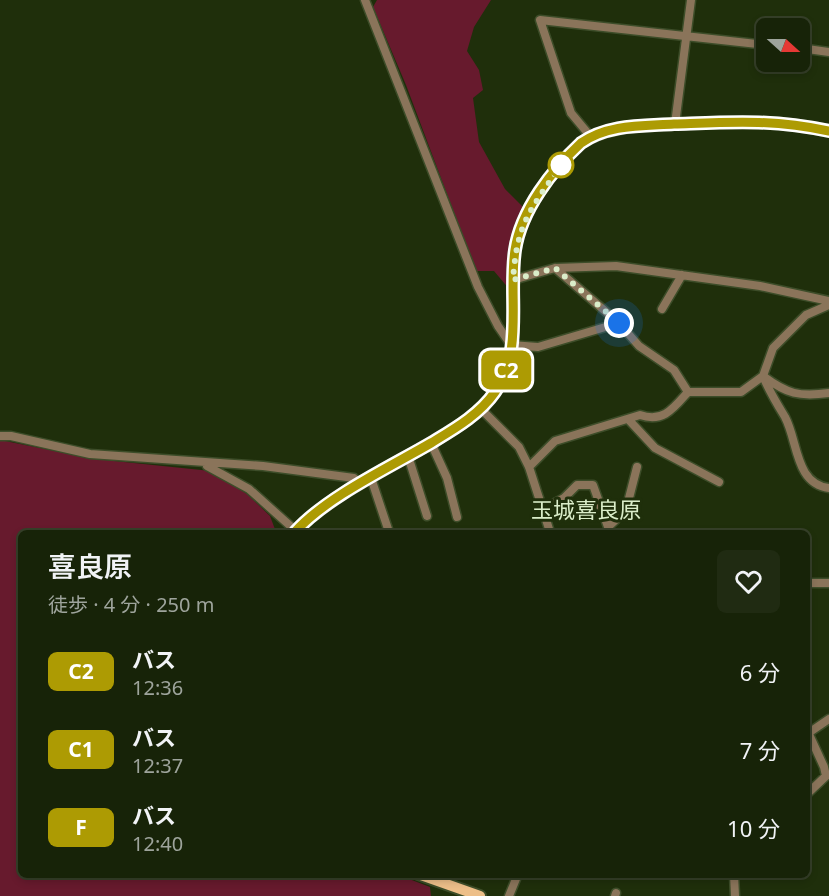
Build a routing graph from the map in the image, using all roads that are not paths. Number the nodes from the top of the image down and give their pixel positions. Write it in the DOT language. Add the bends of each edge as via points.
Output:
graph roads {
  1 [pos="691,0"];
  2 [pos="369,2"];
  3 [pos="686,36"];
  4 [pos="756,44"];
  5 [pos="810,49"];
  6 [pos="829,52"];
  7 [pos="675,124"];
  8 [pos="829,132"];
  9 [pos="591,137"];
  10 [pos="555,268"];
  11 [pos="682,275"];
  12 [pos="513,280"];
  13 [pos="829,301"];
  14 [pos="829,305"];
  15 [pos="662,309"];
  16 [pos="619,323"];
  17 [pos="511,345"];
  18 [pos="763,376"];
  19 [pos="688,392"];
  20 [pos="829,393"];
  21 [pos="480,408"];
  22 [pos="628,419"];
  23 [pos="0,436"];
  24 [pos="431,443"];
  25 [pos="408,456"];
  26 [pos="204,464"];
  27 [pos="529,467"];
  28 [pos="637,467"];
  29 [pos="371,478"];
  30 [pos="719,483"];
  31 [pos="360,484"];
  32 [pos="829,488"];
  33 [pos="543,509"];
  34 [pos="427,516"];
  35 [pos="457,517"];
  36 [pos="293,530"];
  37 [pos="297,530"];
  38 [pos="389,530"];
  39 [pos="549,530"];
  40 [pos="810,583"];
  41 [pos="829,583"];
  42 [pos="829,719"];
  43 [pos="810,731"];
  44 [pos="810,736"];
  45 [pos="827,777"];
  46 [pos="810,791"];
  47 [pos="430,878"];
  48 [pos="516,878"];
  49 [pos="734,878"];
  50 [pos="480,896"];
  51 [pos="509,896"];
  52 [pos="735,896"];
  1 -- 3 [label="street"];
  2 -- 17 [label="street" via="478,287"];
  3 -- 4 [label="street"];
  3 -- 7 [label="street"];
  3 -- 9 [label="street" via="540,20 571,113"];
  5 -- 6 [label="street"];
  7 -- 8 [label="main road" via="741,120 793,124"];
  7 -- 9 [label="main road" via="616,128"];
  9 -- 12 [label="main road" via="570,154 526,214 515,251"];
  10 -- 11 [label="street" via="616,266"];
  10 -- 12 [label="street"];
  10 -- 16 [label="street"];
  11 -- 13 [label="street"];
  11 -- 15 [label="street"];
  12 -- 17 [label="main road"];
  14 -- 18 [label="street" via="806,315 772,348"];
  16 -- 17 [label="street" via="538,346"];
  16 -- 19 [label="street" via="639,346 674,370"];
  17 -- 21 [label="main road" via="501,381"];
  18 -- 19 [label="street" via="741,392"];
  18 -- 20 [label="street" via="784,392"];
  18 -- 32 [label="street" via="786,419 801,467 819,487"];
  19 -- 22 [label="street" via="663,417 640,415"];
  21 -- 24 [label="main road"];
  21 -- 27 [label="street" via="519,447"];
  22 -- 27 [label="street" via="555,441"];
  22 -- 30 [label="street" via="655,448"];
  23 -- 26 [label="street" via="90,454"];
  24 -- 25 [label="main road"];
  24 -- 35 [label="street" via="447,478"];
  25 -- 29 [label="main road"];
  25 -- 34 [label="street"];
  26 -- 31 [label="street" via="263,466 354,477"];
  26 -- 36 [label="street" via="249,489"];
  27 -- 33 [label="street"];
  28 -- 33 [label="street" via="626,510 608,528 593,485 577,485 564,498"];
  29 -- 31 [label="main road"];
  29 -- 38 [label="street"];
  31 -- 37 [label="main road"];
  33 -- 39 [label="street"];
  40 -- 41 [label="street"];
  42 -- 43 [label="street"];
  44 -- 45 [label="street"];
  45 -- 46 [label="street"];
  47 -- 50 [label="main road"];
  48 -- 51 [label="street"];
  49 -- 52 [label="street"];
}
